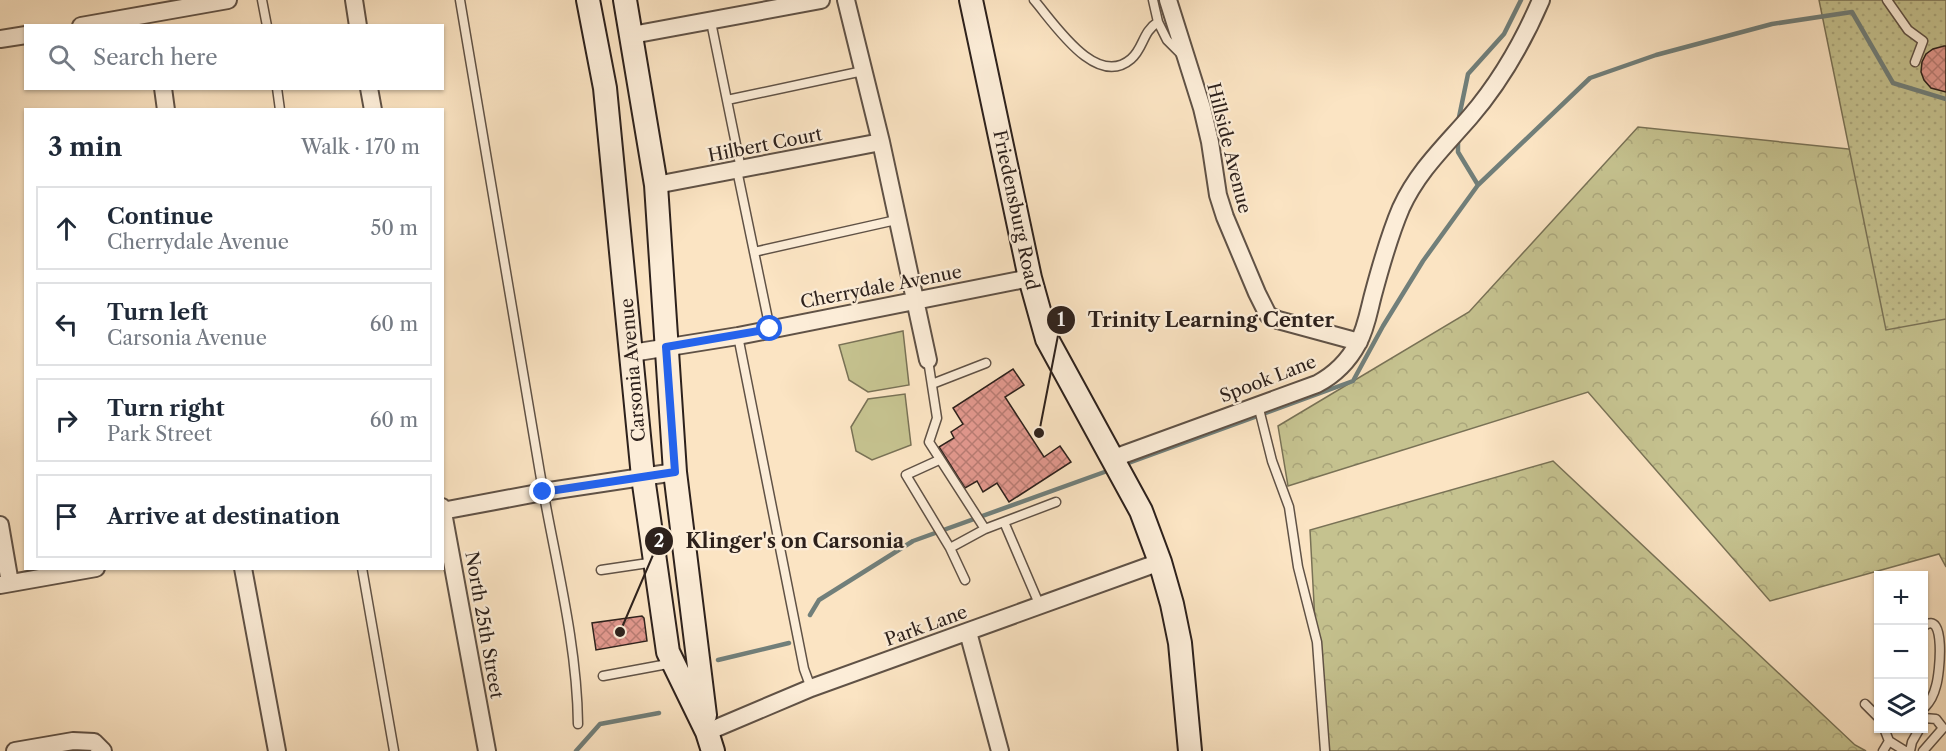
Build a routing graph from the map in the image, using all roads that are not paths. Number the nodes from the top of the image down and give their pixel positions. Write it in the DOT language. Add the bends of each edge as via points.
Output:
graph roads {
  1 [pos="228,0"];
  2 [pos="262,0"];
  3 [pos="354,0"];
  4 [pos="460,0"];
  5 [pos="588,0"];
  6 [pos="625,0"];
  7 [pos="821,0"];
  8 [pos="846,0"];
  9 [pos="971,0"];
  10 [pos="1034,0"];
  11 [pos="1153,0"];
  12 [pos="1168,0"];
  13 [pos="1541,0"];
  14 [pos="1887,0"];
  15 [pos="150,13"];
  16 [pos="711,22"];
  17 [pos="1158,22"];
  18 [pos="92,24"];
  19 [pos="267,24"];
  20 [pos="358,24"];
  21 [pos="24,35"];
  22 [pos="632,35"];
  23 [pos="0,39"];
  24 [pos="1184,56"];
  25 [pos="1915,62"];
  26 [pos="863,71"];
  27 [pos="163,90"];
  28 [pos="277,90"];
  29 [pos="369,90"];
  30 [pos="727,100"];
  31 [pos="166,108"];
  32 [pos="280,108"];
  33 [pos="373,108"];
  34 [pos="881,142"];
  35 [pos="739,169"];
  36 [pos="656,185"];
  37 [pos="896,220"];
  38 [pos="754,252"];
  39 [pos="1030,278"];
  40 [pos="915,300"];
  41 [pos="770,329"];
  42 [pos="738,336"];
  43 [pos="1359,342"];
  44 [pos="666,347"];
  45 [pos="633,353"];
  46 [pos="928,360"];
  47 [pos="986,363"];
  48 [pos="932,384"];
  49 [pos="1258,405"];
  50 [pos="1114,458"];
  51 [pos="939,460"];
  52 [pos="675,472"];
  53 [pos="643,477"];
  54 [pos="543,492"];
  55 [pos="1056,502"];
  56 [pos="444,509"];
  57 [pos="444,514"];
  58 [pos="1004,522"];
  59 [pos="0,525"];
  60 [pos="984,529"];
  61 [pos="950,548"];
  62 [pos="655,562"];
  63 [pos="1160,562"];
  64 [pos="85,570"];
  65 [pos="243,570"];
  66 [pos="362,570"];
  67 [pos="602,570"];
  68 [pos="965,580"];
  69 [pos="5,584"];
  70 [pos="1040,606"];
  71 [pos="1926,625"];
  72 [pos="968,632"];
  73 [pos="673,663"];
  74 [pos="603,676"];
  75 [pos="811,688"];
  76 [pos="1928,702"];
  77 [pos="1865,704"];
  78 [pos="1874,713"];
  79 [pos="1928,719"];
  80 [pos="579,724"];
  81 [pos="1886,733"];
  82 [pos="1918,733"];
  83 [pos="710,741"];
  84 [pos="1889,741"];
  85 [pos="15,751"];
  86 [pos="103,751"];
  87 [pos="277,751"];
  88 [pos="394,751"];
  89 [pos="487,751"];
  90 [pos="1000,751"];
  91 [pos="1190,751"];
  92 [pos="1325,751"];
  93 [pos="1883,751"];
  94 [pos="1905,751"];
  95 [pos="1910,751"];
  96 [pos="1923,751"];
  1 -- 15 [label="street"];
  2 -- 19 [label="lane"];
  3 -- 20 [label="street"];
  4 -- 54 [label="lane"];
  5 -- 45 [label="street, Carsonia Avenue" via="605,88"];
  6 -- 22 [label="street, Carsonia Avenue"];
  7 -- 16 [label="street" via="751,10"];
  8 -- 26 [label="street"];
  9 -- 39 [label="street, Friedensburg Road"];
  10 -- 17 [label="lane" via="1083,56 1108,66 1122,66 1134,57 1149,28"];
  11 -- 17 [label="lane"];
  12 -- 24 [label="street, Hillside Avenue"];
  13 -- 43 [label="street, Spook Lane" via="1497,81 1436,153 1404,201"];
  14 -- 25 [label="lane" via="1908,30 1923,41"];
  15 -- 18 [label="street"];
  16 -- 22 [label="street"];
  16 -- 30 [label="lane"];
  17 -- 24 [label="lane" via="1167,40"];
  21 -- 23 [label="street"];
  22 -- 36 [label="street, Carsonia Avenue"];
  24 -- 43 [label="street, Hillside Avenue" via="1202,108 1225,217 1268,315"];
  26 -- 30 [label="lane"];
  26 -- 34 [label="street"];
  27 -- 31 [label="street"];
  28 -- 32 [label="lane"];
  29 -- 33 [label="street"];
  30 -- 35 [label="lane"];
  34 -- 35 [label="street, Hilbert Court"];
  34 -- 37 [label="street"];
  35 -- 36 [label="street, Hilbert Court"];
  35 -- 38 [label="lane"];
  36 -- 44 [label="street, Carsonia Avenue"];
  37 -- 38 [label="lane"];
  37 -- 40 [label="street"];
  38 -- 41 [label="lane"];
  39 -- 40 [label="street, Cherrydale Avenue"];
  39 -- 50 [label="street, Friedensburg Road" via="1047,339"];
  40 -- 41 [label="street, Cherrydale Avenue"];
  40 -- 46 [label="street"];
  41 -- 42 [label="street, Cherrydale Avenue"];
  42 -- 44 [label="street, Cherrydale Avenue"];
  42 -- 75 [label="lane"];
  43 -- 49 [label="street, Spook Lane" via="1328,378"];
  44 -- 45 [label="street, Cherrydale Avenue"];
  44 -- 52 [label="street, Carsonia Avenue"];
  45 -- 53 [label="street, Carsonia Avenue"];
  46 -- 48 [label="lane"];
  47 -- 48 [label="lane"];
  48 -- 51 [label="lane" via="937,418 929,442"];
  49 -- 50 [label="street, Spook Lane"];
  49 -- 92 [label="lane" via="1288,507 1317,642"];
  50 -- 63 [label="street, Friedensburg Road" via="1141,511"];
  51 -- 60 [label="lane"];
  51 -- 61 [label="lane" via="906,475"];
  52 -- 53 [label="street"];
  52 -- 83 [label="street, Carsonia Avenue"];
  53 -- 54 [label="street"];
  53 -- 62 [label="street, Carsonia Avenue"];
  54 -- 56 [label="street"];
  54 -- 80 [label="lane" via="578,693"];
  55 -- 58 [label="lane"];
  57 -- 89 [label="street, North 25th Street"];
  58 -- 60 [label="lane"];
  58 -- 70 [label="lane"];
  59 -- 69 [label="street"];
  60 -- 61 [label="lane"];
  61 -- 68 [label="lane"];
  62 -- 67 [label="lane"];
  62 -- 73 [label="street, Carsonia Avenue"];
  63 -- 70 [label="street, Park Lane"];
  63 -- 91 [label="street, Friedensburg Road" via="1180,644"];
  64 -- 69 [label="street"];
  65 -- 87 [label="street"];
  66 -- 88 [label="lane"];
  70 -- 72 [label="street, Park Lane"];
  71 -- 76 [label="lane" via="1936,624 1943,637 1936,686"];
  72 -- 75 [label="street, Park Lane"];
  72 -- 90 [label="street"];
  73 -- 74 [label="lane"];
  73 -- 83 [label="street, Carsonia Avenue"];
  75 -- 83 [label="street, Park Lane"];
  77 -- 78 [label="lane"];
  79 -- 96 [label="lane" via="1936,719 1943,728"];
  81 -- 84 [label="lane"];
  82 -- 95 [label="lane"];
  84 -- 93 [label="lane"];
  84 -- 94 [label="lane"];
  85 -- 86 [label="street" via="73,741 94,742"];
}
